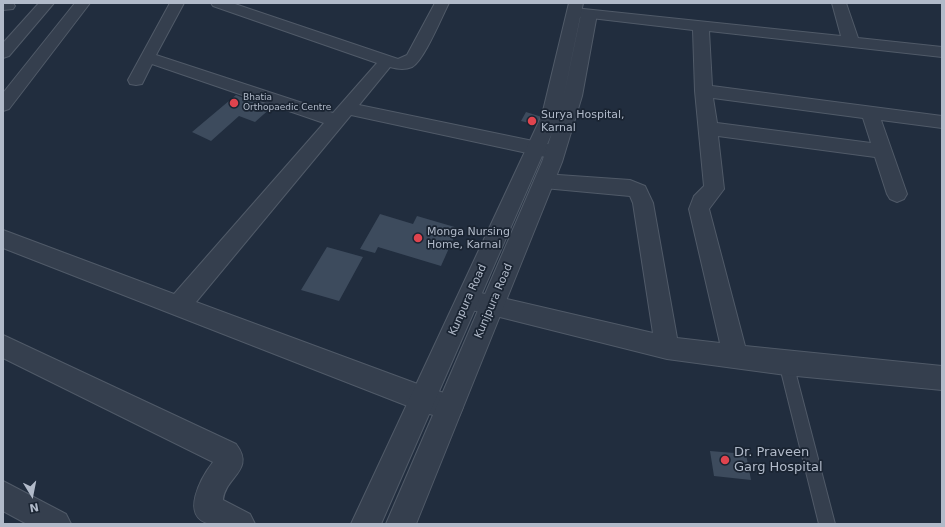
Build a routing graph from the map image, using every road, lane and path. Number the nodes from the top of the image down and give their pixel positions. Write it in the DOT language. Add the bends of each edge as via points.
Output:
graph roads {
  1 [pos="47,3"];
  2 [pos="83,3"];
  3 [pos="177,3"];
  4 [pos="218,3"];
  5 [pos="442,3"];
  6 [pos="839,3"];
  7 [pos="583,8"];
  8 [pos="701,26"];
  9 [pos="851,42"];
  10 [pos="942,52"];
  11 [pos="3,53"];
  12 [pos="147,57"];
  13 [pos="387,62"];
  14 [pos="136,80"];
  15 [pos="704,91"];
  16 [pos="3,105"];
  17 [pos="870,113"];
  18 [pos="341,114"];
  19 [pos="942,122"];
  20 [pos="708,128"];
  21 [pos="546,150"];
  22 [pos="882,151"];
  23 [pos="544,182"];
  24 [pos="897,194"];
  25 [pos="3,239"];
  26 [pos="468,300"];
  27 [pos="178,306"];
  28 [pos="492,306"];
  29 [pos="3,346"];
  30 [pos="667,348"];
  31 [pos="736,357"];
  32 [pos="786,363"];
  33 [pos="942,378"];
  34 [pos="422,399"];
  35 [pos="450,407"];
  36 [pos="3,495"];
  37 [pos="56,524"];
  38 [pos="240,524"];
  39 [pos="366,524"];
  40 [pos="401,524"];
  41 [pos="827,524"];
  1 -- 11 [label="street"];
  2 -- 16 [label="street"];
  3 -- 12 [label="street"];
  4 -- 13 [label="street"];
  5 -- 13 [label="street" via="412,58 406,63"];
  6 -- 9 [label="street"];
  7 -- 8 [label="street"];
  7 -- 21 [label="street, Kunpura Road" via="551,115"];
  8 -- 9 [label="street"];
  8 -- 15 [label="street"];
  9 -- 10 [label="street"];
  12 -- 14 [label="street"];
  12 -- 18 [label="street"];
  13 -- 18 [label="street"];
  15 -- 17 [label="street"];
  15 -- 20 [label="street"];
  17 -- 19 [label="street"];
  17 -- 22 [label="street"];
  18 -- 21 [label="street"];
  18 -- 27 [label="street"];
  20 -- 22 [label="street"];
  20 -- 31 [label="street" via="714,189 701,202 699,209"];
  21 -- 23 [label="street, Kunjpura Road"];
  21 -- 26 [label="street, Kunpura Road"];
  22 -- 24 [label="street"];
  23 -- 28 [label="street, Kunjpura Road"];
  23 -- 30 [label="street" via="630,188 638,191 643,203"];
  25 -- 27 [label="street"];
  26 -- 28 [label="street"];
  26 -- 34 [label="street, Kunpura Road"];
  27 -- 34 [label="street"];
  28 -- 30 [label="street"];
  28 -- 35 [label="street, Kunjpura Road"];
  29 -- 38 [label="street" via="226,454 229,463 210,490 207,500 209,508"];
  30 -- 31 [label="street"];
  31 -- 32 [label="street"];
  32 -- 33 [label="street"];
  32 -- 41 [label="lane"];
  34 -- 35 [label="street"];
  34 -- 39 [label="street, Kunpura Road"];
  35 -- 40 [label="street, Kunjpura Road"];
  36 -- 37 [label="street"];
}
